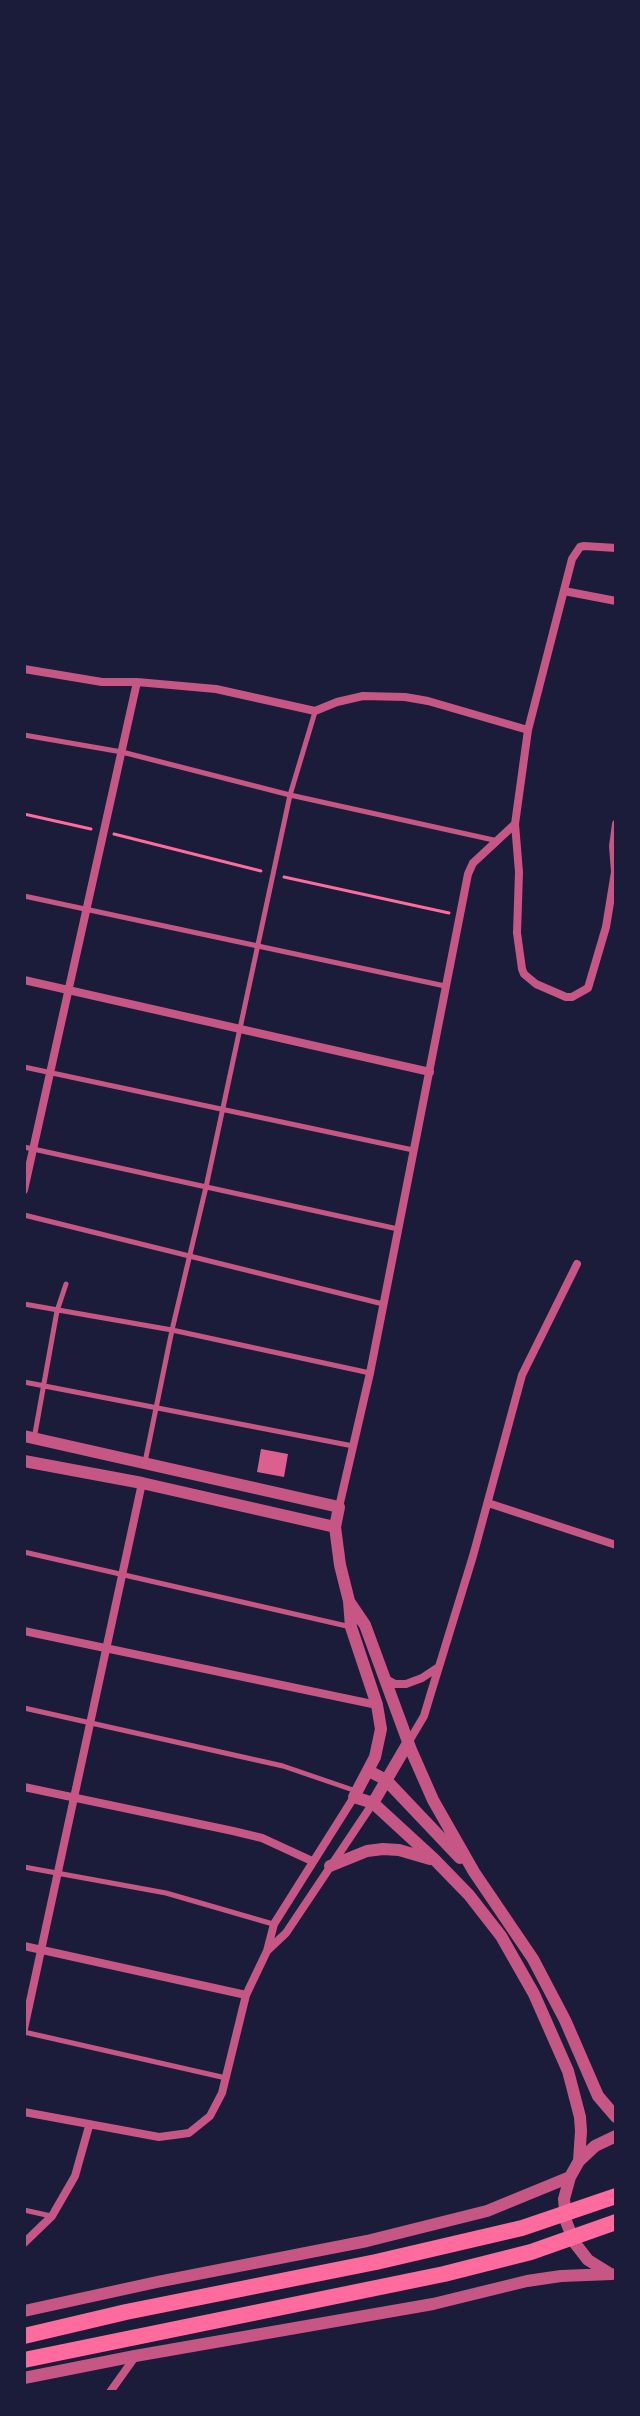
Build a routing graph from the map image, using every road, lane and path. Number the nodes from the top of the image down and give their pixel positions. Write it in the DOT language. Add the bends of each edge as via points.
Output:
graph roads {
  1 [pos="616,548"];
  2 [pos="564,591"];
  3 [pos="616,601"];
  4 [pos="24,669"];
  5 [pos="137,682"];
  6 [pos="315,711"];
  7 [pos="528,730"];
  8 [pos="24,735"];
  9 [pos="122,752"];
  10 [pos="290,795"];
  11 [pos="24,814"];
  12 [pos="515,824"];
  13 [pos="616,824"];
  14 [pos="104,832"];
  15 [pos="499,841"];
  16 [pos="273,875"];
  17 [pos="24,896"];
  18 [pos="87,908"];
  19 [pos="460,915"];
  20 [pos="258,945"];
  21 [pos="24,980"];
  22 [pos="446,986"];
  23 [pos="69,990"];
  24 [pos="240,1029"];
  25 [pos="24,1067"];
  26 [pos="430,1072"];
  27 [pos="50,1073"];
  28 [pos="222,1109"];
  29 [pos="29,1148"];
  30 [pos="414,1150"];
  31 [pos="206,1187"];
  32 [pos="24,1190"];
  33 [pos="24,1215"];
  34 [pos="399,1229"];
  35 [pos="190,1256"];
  36 [pos="577,1264"];
  37 [pos="66,1284"];
  38 [pos="24,1304"];
  39 [pos="384,1304"];
  40 [pos="57,1311"];
  41 [pos="172,1330"];
  42 [pos="370,1373"];
  43 [pos="24,1382"];
  44 [pos="42,1386"];
  45 [pos="156,1408"];
  46 [pos="29,1438"];
  47 [pos="353,1446"];
  48 [pos="24,1461"];
  49 [pos="145,1464"];
  50 [pos="142,1483"];
  51 [pos="488,1503"];
  52 [pos="339,1507"];
  53 [pos="335,1527"];
  54 [pos="616,1545"];
  55 [pos="24,1552"];
  56 [pos="122,1573"];
  57 [pos="349,1601"];
  58 [pos="351,1627"];
  59 [pos="24,1631"];
  60 [pos="106,1648"];
  61 [pos="438,1668"];
  62 [pos="384,1677"];
  63 [pos="377,1705"];
  64 [pos="24,1708"];
  65 [pos="91,1721"];
  66 [pos="408,1743"];
  67 [pos="369,1771"];
  68 [pos="386,1780"];
  69 [pos="24,1787"];
  70 [pos="355,1794"];
  71 [pos="74,1797"];
  72 [pos="373,1803"];
  73 [pos="434,1859"];
  74 [pos="312,1861"];
  75 [pos="330,1866"];
  76 [pos="24,1867"];
  77 [pos="474,1872"];
  78 [pos="57,1874"];
  79 [pos="274,1924"];
  80 [pos="24,1946"];
  81 [pos="41,1949"];
  82 [pos="267,1951"];
  83 [pos="246,1995"];
  84 [pos="24,2030"];
  85 [pos="226,2078"];
  86 [pos="24,2112"];
  87 [pos="616,2117"];
  88 [pos="89,2126"];
  89 [pos="616,2136"];
  90 [pos="579,2161"];
  91 [pos="570,2177"];
  92 [pos="616,2196"];
  93 [pos="24,2210"];
  94 [pos="52,2216"];
  95 [pos="616,2222"];
  96 [pos="24,2243"];
  97 [pos="614,2275"];
  98 [pos="24,2311"];
  99 [pos="24,2336"];
  100 [pos="135,2356"];
  101 [pos="24,2360"];
  102 [pos="24,2378"];
  103 [pos="110,2392"];
  1 -- 2 [label="street" via="580,547"];
  2 -- 3 [label="street"];
  2 -- 7 [label="street"];
  4 -- 5 [label="street" via="102,682"];
  5 -- 6 [label="street" via="216,689"];
  5 -- 9 [label="street"];
  6 -- 7 [label="street" via="363,696 405,697"];
  6 -- 10 [label="lane"];
  7 -- 12 [label="street"];
  8 -- 9 [label="lane"];
  9 -- 10 [label="lane"];
  9 -- 14 [label="street"];
  10 -- 15 [label="lane"];
  10 -- 16 [label="lane"];
  11 -- 14 [label="path"];
  12 -- 13 [label="street" via="522,969 536,984 566,997 588,988 606,927"];
  12 -- 15 [label="street"];
  14 -- 16 [label="path"];
  14 -- 18 [label="street"];
  15 -- 19 [label="street" via="471,867"];
  16 -- 19 [label="path"];
  16 -- 20 [label="lane"];
  17 -- 18 [label="lane"];
  18 -- 20 [label="lane"];
  18 -- 23 [label="street"];
  19 -- 22 [label="street"];
  20 -- 22 [label="lane"];
  20 -- 24 [label="lane"];
  21 -- 23 [label="street"];
  22 -- 26 [label="street"];
  23 -- 24 [label="street"];
  23 -- 27 [label="street"];
  24 -- 26 [label="street"];
  24 -- 28 [label="lane"];
  25 -- 27 [label="lane"];
  26 -- 30 [label="street"];
  27 -- 28 [label="lane"];
  27 -- 29 [label="street"];
  28 -- 30 [label="lane"];
  28 -- 31 [label="lane"];
  29 -- 31 [label="lane"];
  29 -- 32 [label="street"];
  30 -- 34 [label="street"];
  31 -- 34 [label="lane"];
  31 -- 35 [label="lane"];
  33 -- 35 [label="lane"];
  34 -- 39 [label="street"];
  35 -- 39 [label="lane"];
  35 -- 41 [label="lane"];
  36 -- 51 [label="street" via="522,1375"];
  37 -- 40 [label="lane"];
  38 -- 40 [label="lane"];
  39 -- 42 [label="street"];
  40 -- 41 [label="lane"];
  40 -- 44 [label="lane"];
  41 -- 42 [label="lane"];
  41 -- 45 [label="lane"];
  42 -- 47 [label="street"];
  43 -- 44 [label="lane"];
  44 -- 45 [label="lane"];
  44 -- 46 [label="lane"];
  45 -- 47 [label="lane"];
  45 -- 49 [label="lane"];
  46 -- 49 [label="street"];
  47 -- 52 [label="street"];
  48 -- 50 [label="street"];
  49 -- 52 [label="street"];
  50 -- 53 [label="street"];
  50 -- 56 [label="street"];
  51 -- 54 [label="street"];
  51 -- 61 [label="street"];
  52 -- 53 [label="street"];
  53 -- 57 [label="street"];
  55 -- 56 [label="lane"];
  56 -- 58 [label="lane"];
  56 -- 60 [label="street"];
  57 -- 58 [label="street"];
  57 -- 62 [label="street" via="365,1625"];
  58 -- 63 [label="street"];
  59 -- 60 [label="street"];
  60 -- 63 [label="street"];
  60 -- 65 [label="street"];
  61 -- 62 [label="street" via="406,1684"];
  61 -- 66 [label="street" via="424,1716"];
  62 -- 66 [label="street"];
  63 -- 67 [label="street" via="380,1736"];
  64 -- 65 [label="lane"];
  65 -- 70 [label="lane" via="283,1766"];
  65 -- 71 [label="street"];
  66 -- 68 [label="street"];
  66 -- 77 [label="street"];
  67 -- 68 [label="street"];
  67 -- 70 [label="street"];
  68 -- 72 [label="street"];
  68 -- 77 [label="street"];
  69 -- 71 [label="street"];
  70 -- 72 [label="street"];
  70 -- 74 [label="street"];
  71 -- 74 [label="street" via="262,1838"];
  71 -- 78 [label="street"];
  72 -- 73 [label="street"];
  72 -- 75 [label="street"];
  73 -- 75 [label="street" via="383,1849"];
  73 -- 90 [label="street" via="501,1936 534,1994 575,2094"];
  74 -- 79 [label="street"];
  75 -- 82 [label="street" via="286,1933"];
  76 -- 78 [label="lane"];
  77 -- 87 [label="street" via="533,1959 598,2096"];
  78 -- 79 [label="lane" via="166,1893"];
  78 -- 81 [label="street"];
  79 -- 82 [label="street"];
  80 -- 81 [label="street"];
  81 -- 83 [label="street"];
  81 -- 84 [label="street"];
  82 -- 83 [label="street"];
  83 -- 85 [label="street"];
  84 -- 85 [label="lane"];
  85 -- 88 [label="street" via="210,2116 189,2133 159,2137"];
  86 -- 88 [label="street"];
  88 -- 94 [label="street" via="75,2176"];
  89 -- 90 [label="street"];
  90 -- 91 [label="street"];
  91 -- 97 [label="street" via="564,2204 569,2232 584,2256"];
  91 -- 98 [label="street" via="487,2211 367,2241"];
  92 -- 99 [label="highway" via="508,2231"];
  93 -- 94 [label="lane"];
  94 -- 96 [label="street"];
  95 -- 101 [label="highway" via="531,2252 444,2274"];
  97 -- 100 [label="street" via="527,2281 433,2304"];
  100 -- 102 [label="street"];
  100 -- 103 [label="street"];
}
